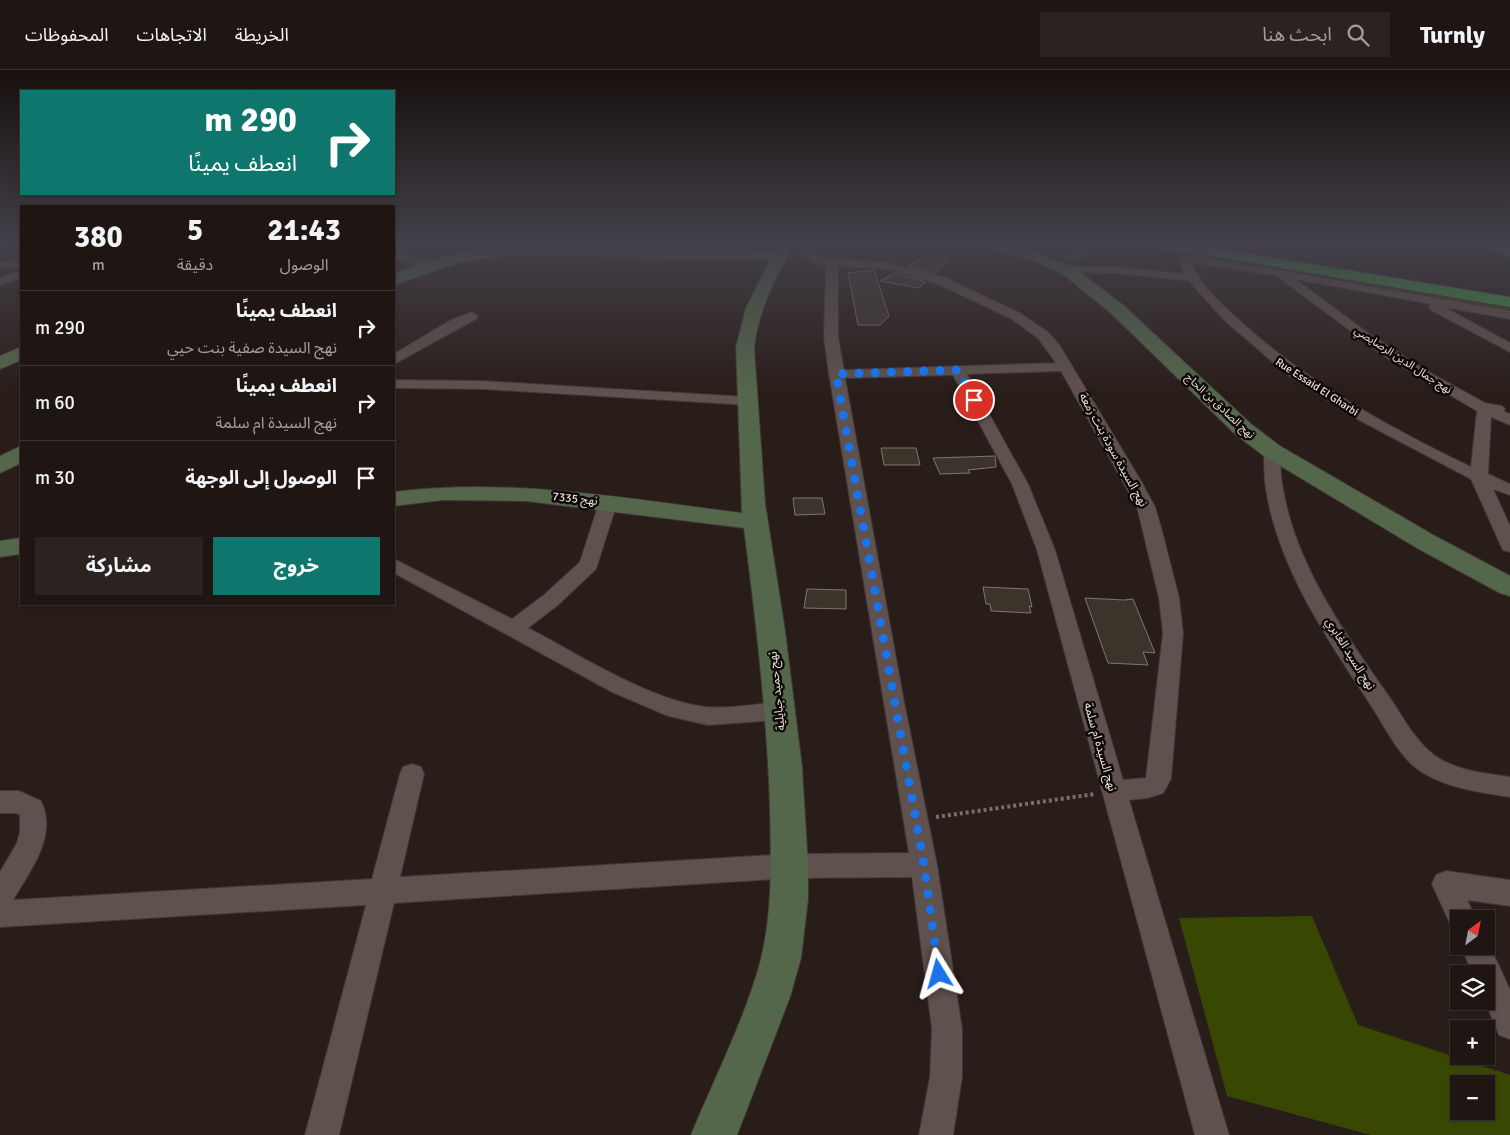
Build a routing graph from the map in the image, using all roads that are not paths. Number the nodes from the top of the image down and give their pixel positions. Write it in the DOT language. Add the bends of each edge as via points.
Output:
graph roads {
  1 [pos="762,294"];
  2 [pos="830,294"];
  3 [pos="971,294"];
  4 [pos="1097,294"];
  5 [pos="1206,294"];
  6 [pos="1308,294"];
  7 [pos="1397,294"];
  8 [pos="1492,294"];
  9 [pos="1493,294"];
  10 [pos="1507,296"];
  11 [pos="1420,298"];
  12 [pos="1510,315"];
  13 [pos="472,316"];
  14 [pos="20,335"];
  15 [pos="20,340"];
  16 [pos="0,343"];
  17 [pos="20,347"];
  18 [pos="1510,348"];
  19 [pos="0,349"];
  20 [pos="20,354"];
  21 [pos="0,356"];
  22 [pos="395,359"];
  23 [pos="0,363"];
  24 [pos="1067,367"];
  25 [pos="958,370"];
  26 [pos="836,374"];
  27 [pos="395,384"];
  28 [pos="748,401"];
  29 [pos="1510,408"];
  30 [pos="1485,409"];
  31 [pos="1510,420"];
  32 [pos="1272,451"];
  33 [pos="1479,478"];
  34 [pos="395,484"];
  35 [pos="1510,490"];
  36 [pos="395,499"];
  37 [pos="608,503"];
  38 [pos="754,513"];
  39 [pos="20,531"];
  40 [pos="0,534"];
  41 [pos="20,546"];
  42 [pos="1510,546"];
  43 [pos="0,549"];
  44 [pos="395,566"];
  45 [pos="1510,586"];
  46 [pos="513,630"];
  47 [pos="779,711"];
  48 [pos="412,774"];
  49 [pos="1510,787"];
  50 [pos="1113,791"];
  51 [pos="0,802"];
  52 [pos="924,865"];
  53 [pos="790,866"];
  54 [pos="384,889"];
  55 [pos="1510,893"];
  56 [pos="0,896"];
  57 [pos="1458,910"];
  58 [pos="0,914"];
  59 [pos="1478,955"];
  60 [pos="1510,1024"];
  61 [pos="322,1135"];
  62 [pos="714,1135"];
  63 [pos="936,1135"];
  64 [pos="1212,1135"];
  1 -- 28 [label="street, نهج حميد جبايلية" via="747,334"];
  2 -- 26 [label="street" via="829,319"];
  3 -- 24 [label="street, نهج السيدة سودة بنت زمعة" via="1030,325 1054,346"];
  4 -- 32 [label="street, نهج الصادق بن الحاج" via="1243,429"];
  5 -- 33 [label="street, Rue Essaid El Gharbi" via="1238,328 1295,374 1363,417"];
  6 -- 30 [label="street, نهج جمال الدين الرصايصي" via="1380,347"];
  7 -- 11 [label="street"];
  8 -- 10 [label="highway"];
  9 -- 10 [label="highway"];
  11 -- 12 [label="street"];
  11 -- 18 [label="street"];
  13 -- 22 [label="street"];
  14 -- 16 [label="street"];
  15 -- 19 [label="street"];
  17 -- 21 [label="street"];
  20 -- 23 [label="street"];
  24 -- 25 [label="street"];
  24 -- 50 [label="street, نهج السيدة سودة بنت زمعة" via="1146,507 1169,598 1173,633 1159,779 1148,788"];
  25 -- 26 [label="street"];
  25 -- 50 [label="street, نهج السيدة ام سلمة" via="1032,511 1046,550"];
  26 -- 52 [label="street"];
  27 -- 28 [label="street" via="483,385"];
  28 -- 38 [label="street, نهج حميد جبايلية"];
  29 -- 30 [label="street"];
  30 -- 31 [label="street, نهج جمال الدين الرصايصي"];
  30 -- 33 [label="street"];
  32 -- 45 [label="street, نهج الصادق بن الحاج" via="1426,542"];
  32 -- 49 [label="street, نهج السيد الغابري" via="1273,492 1300,566 1337,634 1416,752 1443,774"];
  33 -- 35 [label="street, Rue Essaid El Gharbi"];
  33 -- 42 [label="street"];
  34 -- 38 [label="street, نهج 7335" via="466,477 514,477"];
  36 -- 37 [label="street, نهج 7335" via="478,492"];
  37 -- 38 [label="street, نهج 7335"];
  37 -- 46 [label="street" via="589,565"];
  38 -- 47 [label="street, نهج حميد جبايلية"];
  39 -- 40 [label="street"];
  41 -- 43 [label="street"];
  44 -- 46 [label="street"];
  46 -- 47 [label="street" via="620,686 676,710 708,716"];
  47 -- 53 [label="street, نهج حميد جبايلية"];
  48 -- 54 [label="street"];
  50 -- 64 [label="street, نهج السيدة ام سلمة"];
  51 -- 56 [label="street" via="19,802 32,808 37,821 31,841"];
  52 -- 53 [label="street"];
  52 -- 63 [label="street" via="947,1029 946,1077"];
  53 -- 54 [label="street"];
  53 -- 62 [label="street, نهج حميد جبايلية" via="787,925 781,958 769,997"];
  54 -- 58 [label="street"];
  54 -- 61 [label="street"];
  55 -- 57 [label="street" via="1446,884"];
  59 -- 60 [label="street"];
}
